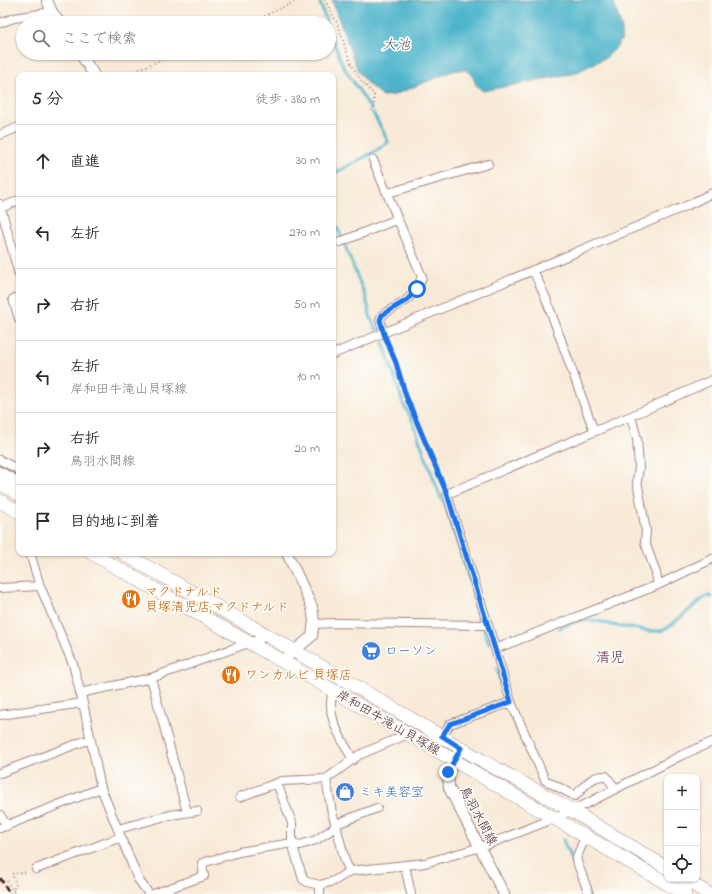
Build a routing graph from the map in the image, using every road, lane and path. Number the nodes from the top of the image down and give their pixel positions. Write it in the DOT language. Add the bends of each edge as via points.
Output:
graph roads {
  1 [pos="47,0"];
  2 [pos="298,0"];
  3 [pos="325,0"];
  4 [pos="52,12"];
  5 [pos="27,16"];
  6 [pos="55,16"];
  7 [pos="265,16"];
  8 [pos="333,16"];
  9 [pos="0,18"];
  10 [pos="14,18"];
  11 [pos="336,21"];
  12 [pos="0,23"];
  13 [pos="84,60"];
  14 [pos="162,60"];
  15 [pos="92,72"];
  16 [pos="132,72"];
  17 [pos="370,112"];
  18 [pos="16,127"];
  19 [pos="0,135"];
  20 [pos="374,160"];
  21 [pos="488,164"];
  22 [pos="388,193"];
  23 [pos="712,193"];
  24 [pos="16,201"];
  25 [pos="0,206"];
  26 [pos="398,219"];
  27 [pos="343,241"];
  28 [pos="16,264"];
  29 [pos="533,270"];
  30 [pos="16,298"];
  31 [pos="16,309"];
  32 [pos="384,334"];
  33 [pos="336,353"];
  34 [pos="712,380"];
  35 [pos="631,416"];
  36 [pos="594,431"];
  37 [pos="0,460"];
  38 [pos="16,468"];
  39 [pos="1,478"];
  40 [pos="16,482"];
  41 [pos="16,491"];
  42 [pos="447,494"];
  43 [pos="0,501"];
  44 [pos="16,506"];
  45 [pos="16,510"];
  46 [pos="31,556"];
  47 [pos="96,556"];
  48 [pos="128,556"];
  49 [pos="288,556"];
  50 [pos="712,559"];
  51 [pos="658,585"];
  52 [pos="40,586"];
  53 [pos="0,588"];
  54 [pos="314,624"];
  55 [pos="488,626"];
  56 [pos="268,636"];
  57 [pos="249,642"];
  58 [pos="495,649"];
  59 [pos="294,651"];
  60 [pos="282,661"];
  61 [pos="151,678"];
  62 [pos="333,691"];
  63 [pos="80,693"];
  64 [pos="511,702"];
  65 [pos="83,703"];
  66 [pos="0,715"];
  67 [pos="405,733"];
  68 [pos="442,736"];
  69 [pos="90,739"];
  70 [pos="712,742"];
  71 [pos="461,748"];
  72 [pos="353,760"];
  73 [pos="454,761"];
  74 [pos="0,773"];
  75 [pos="326,779"];
  76 [pos="277,783"];
  77 [pos="101,788"];
  78 [pos="615,788"];
  79 [pos="240,797"];
  80 [pos="377,808"];
  81 [pos="571,810"];
  82 [pos="197,811"];
  83 [pos="187,812"];
  84 [pos="0,815"];
  85 [pos="553,819"];
  86 [pos="336,825"];
  87 [pos="4,827"];
  88 [pos="118,829"];
  89 [pos="121,837"];
  90 [pos="586,838"];
  91 [pos="292,843"];
  92 [pos="481,847"];
  93 [pos="405,866"];
  94 [pos="664,866"];
  95 [pos="36,869"];
  96 [pos="350,871"];
  97 [pos="7,881"];
  98 [pos="689,882"];
  99 [pos="320,885"];
  100 [pos="13,891"];
  101 [pos="15,894"];
  102 [pos="149,894"];
  103 [pos="153,894"];
  104 [pos="320,894"];
  105 [pos="411,894"];
  106 [pos="504,894"];
  107 [pos="589,894"];
  108 [pos="685,894"];
  109 [pos="709,894"];
  1 -- 4 [label="street"];
  2 -- 7 [label="path"];
  3 -- 8 [label="path"];
  4 -- 5 [label="street"];
  4 -- 6 [label="street"];
  9 -- 10 [label="street"];
  10 -- 12 [label="street"];
  11 -- 17 [label="path" via="351,64 374,95 374,110"];
  13 -- 15 [label="street"];
  14 -- 16 [label="path"];
  18 -- 19 [label="street"];
  20 -- 22 [label="street"];
  21 -- 22 [label="street"];
  22 -- 26 [label="street"];
  23 -- 29 [label="street"];
  24 -- 25 [label="street"];
  25 -- 28 [label="street"];
  26 -- 27 [label="street"];
  26 -- 32 [label="street" via="422,277 417,289 407,300 382,315 380,320"];
  29 -- 32 [label="street"];
  29 -- 36 [label="street" via="545,296"];
  30 -- 31 [label="street" via="13,299"];
  32 -- 33 [label="street"];
  32 -- 42 [label="path" via="406,396"];
  34 -- 35 [label="street"];
  35 -- 36 [label="street"];
  35 -- 51 [label="street" via="637,439 639,467 636,481 646,531 645,542"];
  36 -- 42 [label="street"];
  37 -- 38 [label="street"];
  39 -- 40 [label="street"];
  39 -- 41 [label="main road"];
  39 -- 44 [label="street"];
  42 -- 55 [label="street"];
  43 -- 45 [label="main road"];
  46 -- 52 [label="street"];
  47 -- 57 [label="main road, 岸和田牛滝山貝塚線"];
  48 -- 56 [label="main road, 岸和田牛滝山貝塚線"];
  49 -- 54 [label="street" via="312,607"];
  50 -- 51 [label="street"];
  51 -- 58 [label="street"];
  52 -- 53 [label="street"];
  52 -- 63 [label="street" via="73,664"];
  54 -- 55 [label="street"];
  54 -- 59 [label="street" via="312,636"];
  55 -- 58 [label="street"];
  56 -- 57 [label="street"];
  56 -- 59 [label="main road, 岸和田牛滝山貝塚線"];
  57 -- 60 [label="main road, 岸和田牛滝山貝塚線"];
  57 -- 61 [label="street"];
  58 -- 64 [label="street"];
  59 -- 60 [label="street"];
  59 -- 68 [label="main road, 岸和田牛滝山貝塚線"];
  60 -- 62 [label="main road, 岸和田牛滝山貝塚線"];
  61 -- 63 [label="street"];
  61 -- 83 [label="street"];
  62 -- 67 [label="main road, 岸和田牛滝山貝塚線"];
  62 -- 72 [label="street" via="330,701 332,717"];
  63 -- 65 [label="street"];
  64 -- 68 [label="street" via="450,724"];
  64 -- 78 [label="street" via="545,780 575,796 598,775 606,776"];
  65 -- 66 [label="street"];
  65 -- 69 [label="street"];
  67 -- 72 [label="street"];
  67 -- 73 [label="main road, 岸和田牛滝山貝塚線"];
  68 -- 71 [label="main road, 岸和田牛滝山貝塚線"];
  69 -- 74 [label="street"];
  69 -- 77 [label="street"];
  70 -- 78 [label="street"];
  71 -- 73 [label="street, 鳥羽水間線"];
  71 -- 81 [label="main road, 岸和田牛滝山貝塚線"];
  72 -- 75 [label="street"];
  73 -- 85 [label="main road, 岸和田牛滝山貝塚線"];
  73 -- 92 [label="street, 鳥羽水間線" via="448,772 449,788"];
  75 -- 76 [label="street"];
  75 -- 86 [label="street" via="328,800"];
  76 -- 79 [label="street"];
  76 -- 91 [label="street" via="292,823"];
  77 -- 87 [label="street"];
  77 -- 88 [label="street"];
  78 -- 81 [label="street"];
  80 -- 86 [label="street"];
  81 -- 85 [label="street"];
  81 -- 94 [label="main road, 岸和田牛滝山貝塚線"];
  82 -- 83 [label="street"];
  83 -- 88 [label="street"];
  84 -- 87 [label="street"];
  85 -- 90 [label="main road, 岸和田牛滝山貝塚線"];
  85 -- 92 [label="street"];
  86 -- 91 [label="street" via="316,840 300,845"];
  86 -- 96 [label="street"];
  88 -- 89 [label="street"];
  89 -- 95 [label="street"];
  89 -- 102 [label="street" via="138,879"];
  90 -- 107 [label="street" via="576,859"];
  90 -- 108 [label="main road, 岸和田牛滝山貝塚線"];
  91 -- 99 [label="street" via="303,879"];
  91 -- 103 [label="street" via="240,852 202,863 204,876"];
  92 -- 93 [label="street"];
  92 -- 106 [label="street, 鳥羽水間線"];
  93 -- 96 [label="street"];
  93 -- 105 [label="street"];
  95 -- 100 [label="path" via="12,874 16,884"];
  96 -- 99 [label="street" via="334,881"];
  97 -- 100 [label="path"];
  98 -- 109 [label="main road"];
  99 -- 104 [label="street"];
  100 -- 101 [label="path"];
}
